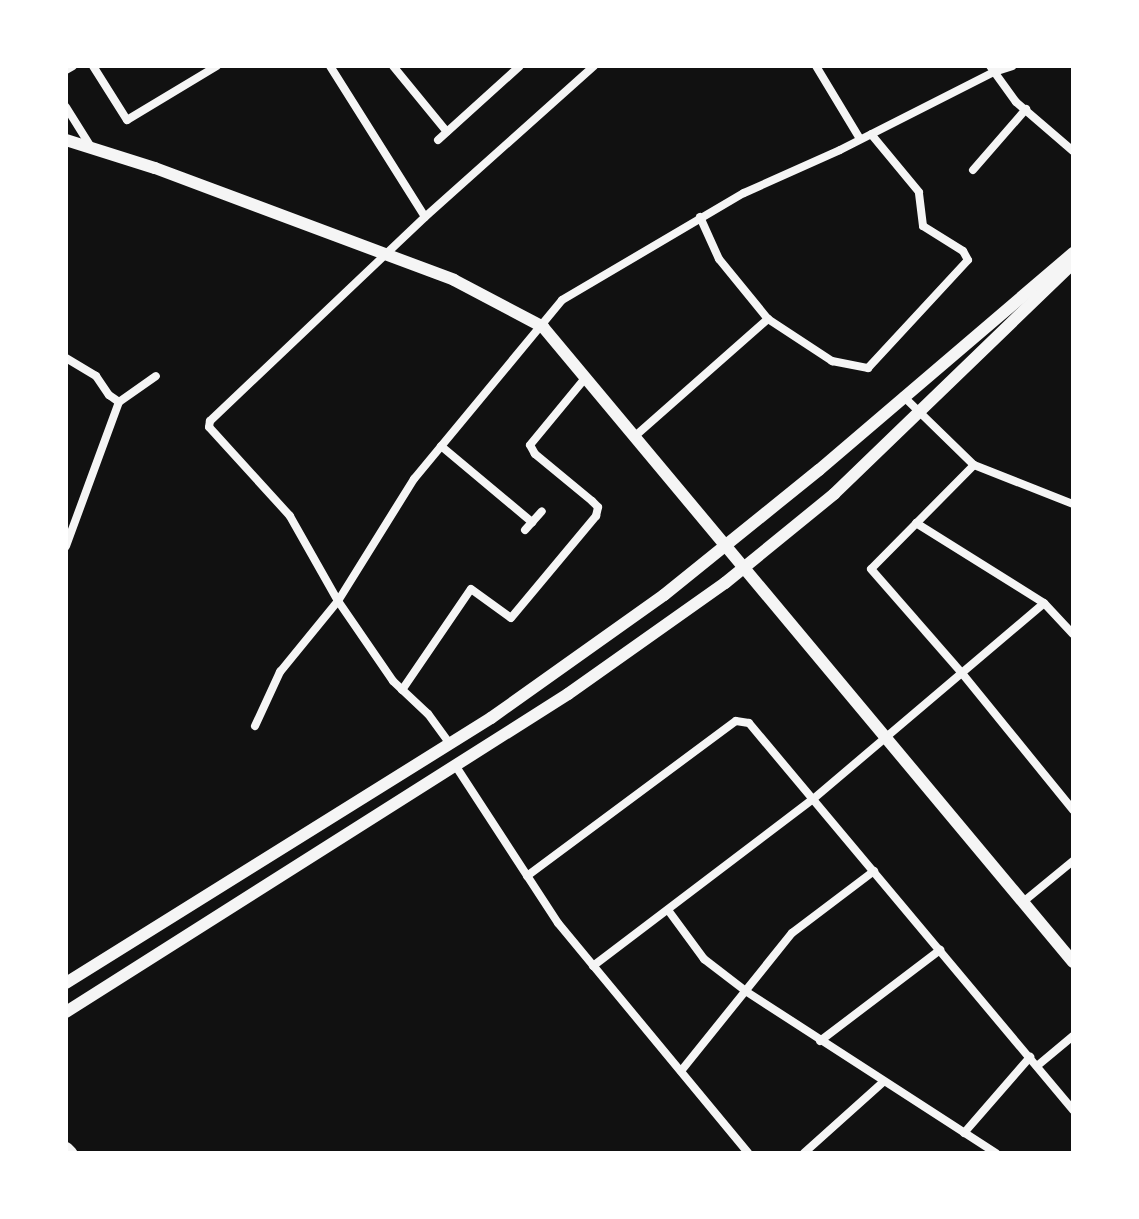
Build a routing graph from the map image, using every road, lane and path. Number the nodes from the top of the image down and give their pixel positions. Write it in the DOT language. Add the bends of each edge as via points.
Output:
graph roads {
  1 [pos="73,66"];
  2 [pos="93,66"];
  3 [pos="217,66"];
  4 [pos="330,66"];
  5 [pos="393,66"];
  6 [pos="520,66"];
  7 [pos="594,66"];
  8 [pos="816,66"];
  9 [pos="1012,66"];
  10 [pos="992,69"];
  11 [pos="66,70"];
  12 [pos="66,107"];
  13 [pos="1026,109"];
  14 [pos="447,132"];
  15 [pos="871,134"];
  16 [pos="860,139"];
  17 [pos="66,140"];
  18 [pos="438,140"];
  19 [pos="91,148"];
  20 [pos="1073,151"];
  21 [pos="973,170"];
  22 [pos="425,217"];
  23 [pos="700,217"];
  24 [pos="1073,253"];
  25 [pos="389,255"];
  26 [pos="1073,263"];
  27 [pos="768,319"];
  28 [pos="543,327"];
  29 [pos="66,358"];
  30 [pos="156,376"];
  31 [pos="586,377"];
  32 [pos="903,396"];
  33 [pos="119,402"];
  34 [pos="919,410"];
  35 [pos="634,437"];
  36 [pos="441,446"];
  37 [pos="974,465"];
  38 [pos="1073,504"];
  39 [pos="542,511"];
  40 [pos="532,522"];
  41 [pos="916,523"];
  42 [pos="525,530"];
  43 [pos="66,546"];
  44 [pos="727,547"];
  45 [pos="743,569"];
  46 [pos="338,601"];
  47 [pos="1044,603"];
  48 [pos="1073,634"];
  49 [pos="961,672"];
  50 [pos="402,690"];
  51 [pos="255,726"];
  52 [pos="886,736"];
  53 [pos="450,744"];
  54 [pos="455,765"];
  55 [pos="812,800"];
  56 [pos="1073,810"];
  57 [pos="1073,861"];
  58 [pos="874,871"];
  59 [pos="527,876"];
  60 [pos="1023,902"];
  61 [pos="668,910"];
  62 [pos="940,950"];
  63 [pos="1073,962"];
  64 [pos="593,966"];
  65 [pos="66,983"];
  66 [pos="747,992"];
  67 [pos="66,1012"];
  68 [pos="1073,1036"];
  69 [pos="820,1041"];
  70 [pos="1030,1057"];
  71 [pos="1037,1066"];
  72 [pos="681,1071"];
  73 [pos="883,1082"];
  74 [pos="1073,1110"];
  75 [pos="964,1133"];
  76 [pos="748,1153"];
  77 [pos="804,1153"];
  78 [pos="996,1153"];
  1 -- 11 [label="street"];
  2 -- 3 [label="street" via="127,120"];
  4 -- 22 [label="street"];
  5 -- 14 [label="street"];
  6 -- 14 [label="street"];
  7 -- 22 [label="street"];
  8 -- 16 [label="street"];
  9 -- 10 [label="street"];
  10 -- 13 [label="street"];
  10 -- 15 [label="street"];
  12 -- 19 [label="street"];
  13 -- 20 [label="street"];
  13 -- 21 [label="street"];
  14 -- 18 [label="street"];
  15 -- 16 [label="street"];
  15 -- 27 [label="street" via="919,192 923,226 963,251 968,260 863,369 832,361"];
  16 -- 23 [label="street"];
  17 -- 19 [label="street"];
  19 -- 25 [label="street"];
  22 -- 25 [label="street"];
  23 -- 27 [label="street" via="719,259"];
  23 -- 28 [label="street" via="562,300"];
  24 -- 32 [label="street"];
  25 -- 28 [label="street" via="454,280"];
  25 -- 46 [label="street" via="209,427 290,516"];
  26 -- 34 [label="street"];
  27 -- 35 [label="street"];
  28 -- 31 [label="street"];
  28 -- 36 [label="street"];
  29 -- 33 [label="street" via="96,376"];
  30 -- 33 [label="street"];
  31 -- 35 [label="street"];
  31 -- 50 [label="street" via="530,445 598,507 596,516 511,618 471,589"];
  32 -- 34 [label="street"];
  32 -- 44 [label="street"];
  33 -- 43 [label="street"];
  34 -- 37 [label="street"];
  34 -- 45 [label="street" via="834,494"];
  35 -- 44 [label="street"];
  36 -- 40 [label="street"];
  36 -- 46 [label="street" via="414,479"];
  37 -- 38 [label="street"];
  37 -- 41 [label="street"];
  39 -- 40 [label="street"];
  40 -- 42 [label="street"];
  41 -- 47 [label="street"];
  41 -- 49 [label="street" via="871,569"];
  44 -- 45 [label="street"];
  44 -- 53 [label="street"];
  45 -- 52 [label="street"];
  45 -- 54 [label="street" via="568,694"];
  46 -- 50 [label="street"];
  46 -- 51 [label="street" via="280,672"];
  47 -- 48 [label="street"];
  47 -- 49 [label="street"];
  49 -- 52 [label="street"];
  49 -- 56 [label="street"];
  50 -- 53 [label="street"];
  52 -- 55 [label="street"];
  52 -- 60 [label="street"];
  53 -- 65 [label="street"];
  54 -- 59 [label="street"];
  54 -- 67 [label="street"];
  55 -- 58 [label="street"];
  55 -- 59 [label="street" via="749,723 736,721"];
  55 -- 61 [label="street"];
  57 -- 60 [label="street"];
  58 -- 62 [label="street"];
  58 -- 66 [label="street" via="792,933"];
  59 -- 64 [label="street"];
  60 -- 63 [label="street"];
  61 -- 64 [label="street"];
  61 -- 66 [label="street" via="704,959"];
  62 -- 69 [label="street"];
  62 -- 70 [label="street"];
  64 -- 72 [label="street"];
  66 -- 69 [label="street"];
  66 -- 72 [label="street"];
  68 -- 71 [label="street"];
  69 -- 73 [label="street"];
  70 -- 71 [label="street"];
  70 -- 75 [label="street"];
  71 -- 74 [label="street"];
  72 -- 76 [label="street"];
  73 -- 75 [label="street"];
  73 -- 77 [label="street"];
  75 -- 78 [label="street"];
}
